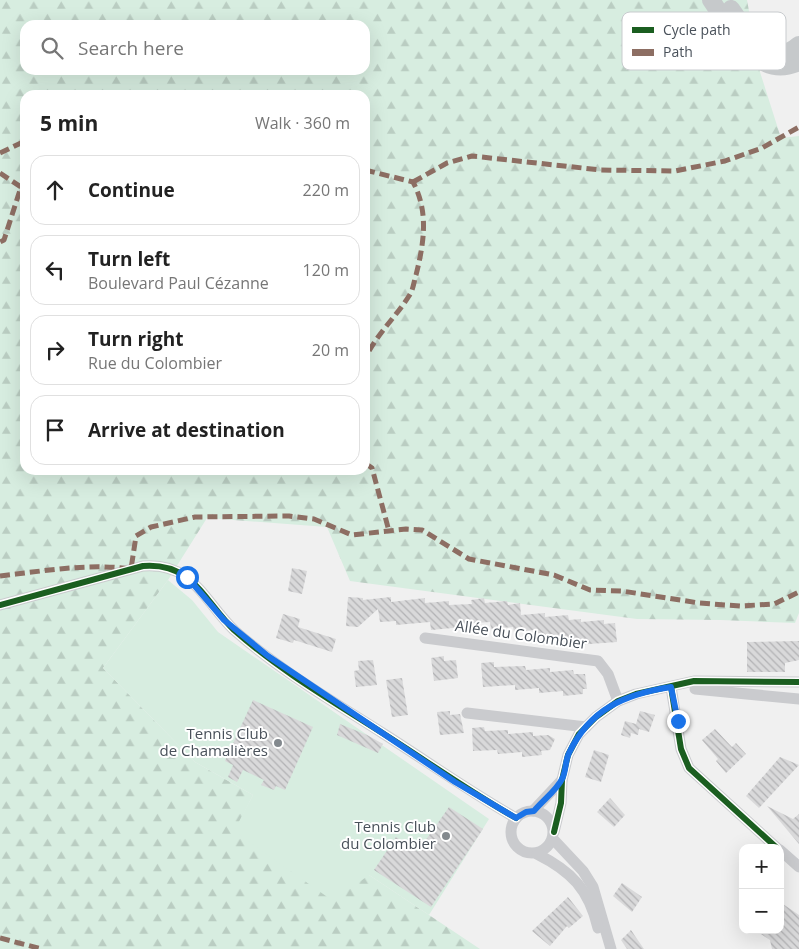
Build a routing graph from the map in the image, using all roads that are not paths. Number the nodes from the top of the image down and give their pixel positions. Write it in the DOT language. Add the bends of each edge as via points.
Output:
graph roads {
  1 [pos="712,0"];
  2 [pos="725,0"];
  3 [pos="720,12"];
  4 [pos="733,12"];
  5 [pos="798,53"];
  6 [pos="786,62"];
  7 [pos="0,605"];
  8 [pos="425,638"];
  9 [pos="799,682"];
  10 [pos="671,687"];
  11 [pos="799,699"];
  12 [pos="618,701"];
  13 [pos="467,712"];
  14 [pos="586,727"];
  15 [pos="562,780"];
  16 [pos="485,800"];
  17 [pos="534,811"];
  18 [pos="516,818"];
  19 [pos="510,829"];
  20 [pos="553,836"];
  21 [pos="774,844"];
  22 [pos="537,854"];
  23 [pos="784,854"];
  24 [pos="799,867"];
  25 [pos="603,949"];
  26 [pos="611,949"];
  1 -- 3 [label="main road"];
  2 -- 4 [label="main road"];
  5 -- 6 [label="main road"];
  7 -- 16 [label="street" via="143,566 163,566 178,571 198,587 224,620 268,656 328,699"];
  8 -- 12 [label="street, Allée du Colombier" via="598,661 608,674"];
  9 -- 10 [label="street" via="694,681"];
  10 -- 11 [label="street"];
  10 -- 12 [label="street"];
  10 -- 21 [label="street" via="681,749 689,768"];
  12 -- 14 [label="street"];
  13 -- 14 [label="street"];
  14 -- 15 [label="street" via="568,755"];
  15 -- 17 [label="street"];
  15 -- 20 [label="street" via="561,803"];
  16 -- 18 [label="street"];
  16 -- 19 [label="street"];
  17 -- 18 [label="street"];
  17 -- 20 [label="street" via="548,817"];
  18 -- 19 [label="street"];
  19 -- 22 [label="street" via="513,844 528,854"];
  20 -- 22 [label="street" via="544,850"];
  20 -- 26 [label="street" via="593,887"];
  22 -- 25 [label="street" via="572,876 582,889 595,917"];
  23 -- 24 [label="street"];
}
